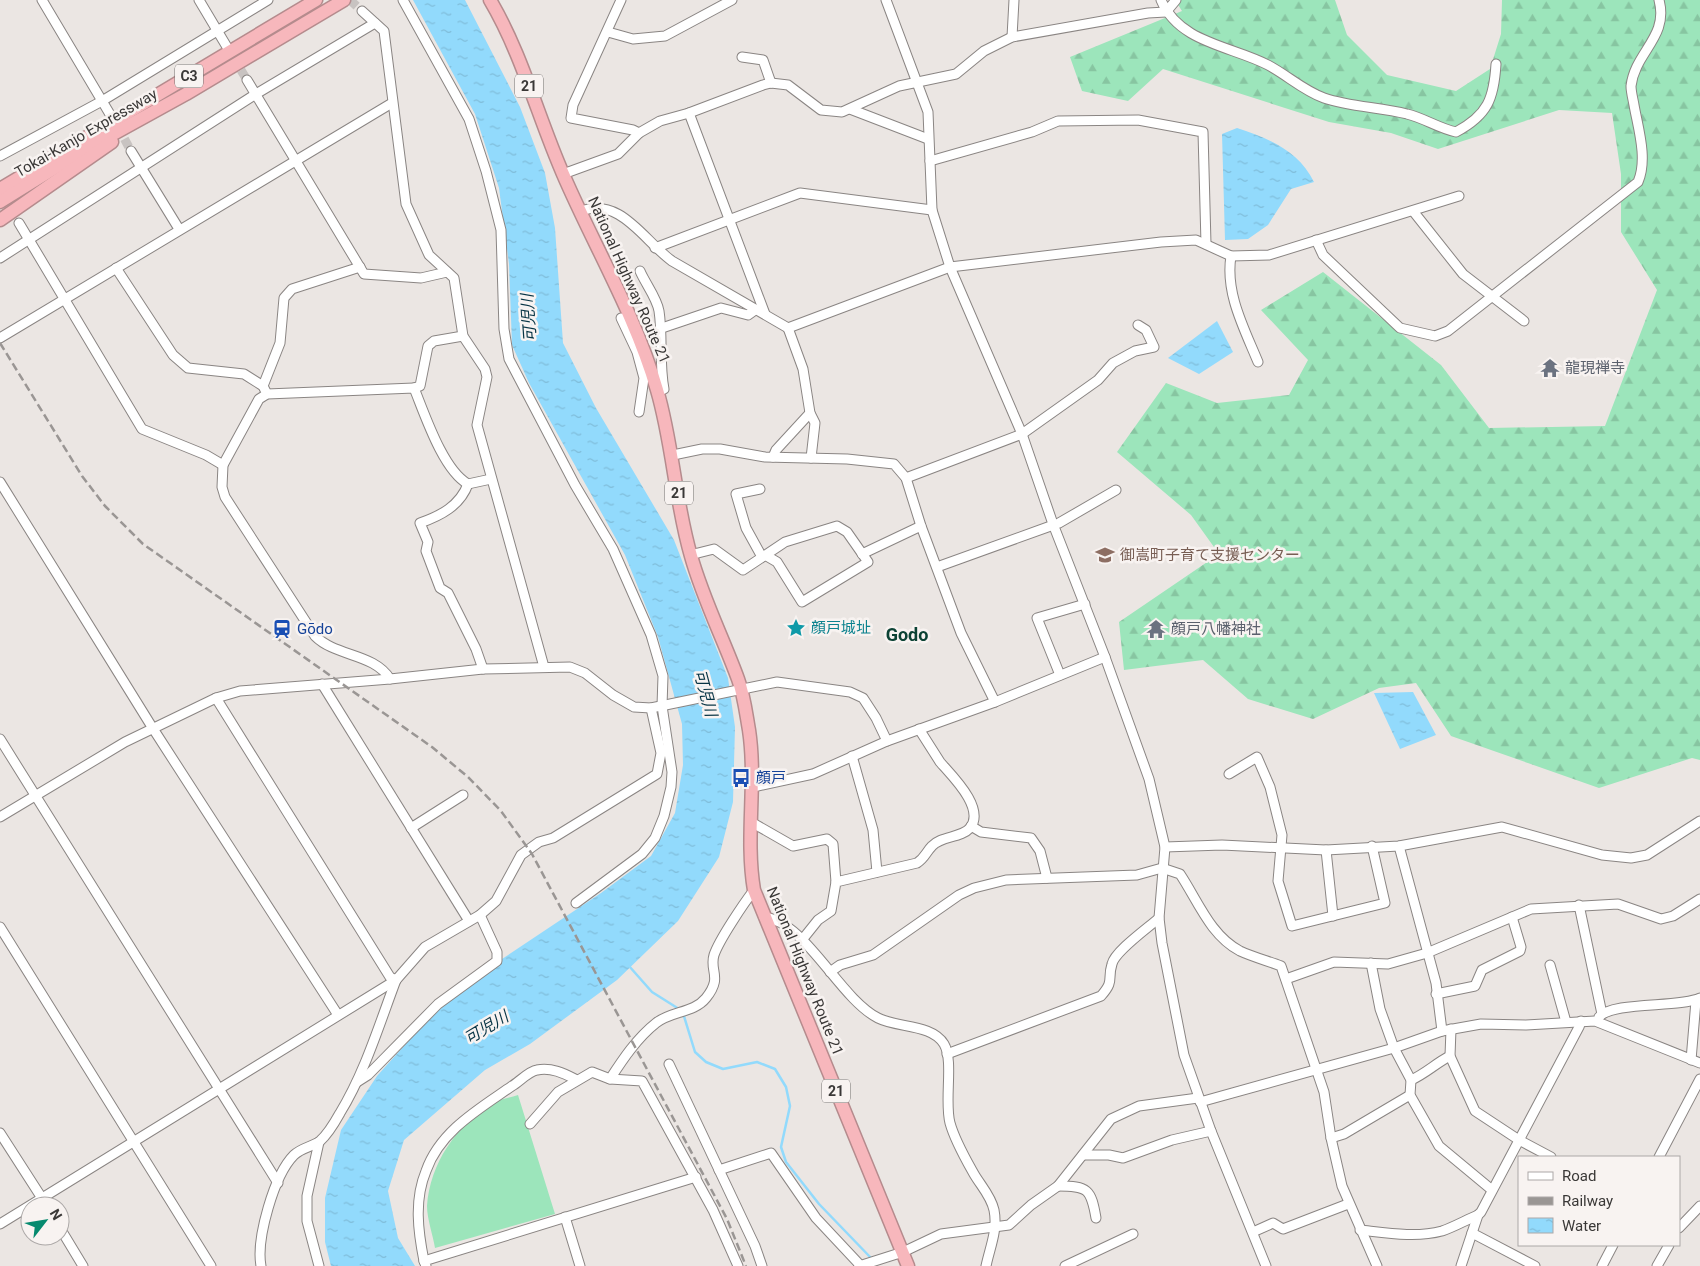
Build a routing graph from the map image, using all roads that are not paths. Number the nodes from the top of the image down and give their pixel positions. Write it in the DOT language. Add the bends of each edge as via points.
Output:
graph roads {
  1 [pos="42,0"];
  2 [pos="199,0"];
  3 [pos="268,0"];
  4 [pos="316,0"];
  5 [pos="344,0"];
  6 [pos="403,0"];
  7 [pos="490,0"];
  8 [pos="621,0"];
  9 [pos="732,0"];
  10 [pos="886,0"];
  11 [pos="1014,0"];
  12 [pos="1161,0"];
  13 [pos="1176,0"];
  14 [pos="1658,0"];
  15 [pos="362,11"];
  16 [pos="1166,12"];
  17 [pos="375,23"];
  18 [pos="217,31"];
  19 [pos="608,32"];
  20 [pos="1012,37"];
  21 [pos="227,47"];
  22 [pos="742,57"];
  23 [pos="1496,64"];
  24 [pos="247,80"];
  25 [pos="918,81"];
  26 [pos="771,83"];
  27 [pos="186,94"];
  28 [pos="256,94"];
  29 [pos="102,101"];
  30 [pos="392,103"];
  31 [pos="850,109"];
  32 [pos="689,113"];
  33 [pos="112,116"];
  34 [pos="639,133"];
  35 [pos="928,139"];
  36 [pos="131,151"];
  37 [pos="62,152"];
  38 [pos="0,156"];
  39 [pos="295,161"];
  40 [pos="930,161"];
  41 [pos="141,166"];
  42 [pos="563,174"];
  43 [pos="0,184"];
  44 [pos="0,189"];
  45 [pos="1459,196"];
  46 [pos="0,202"];
  47 [pos="932,210"];
  48 [pos="581,211"];
  49 [pos="1413,211"];
  50 [pos="730,219"];
  51 [pos="0,220"];
  52 [pos="19,223"];
  53 [pos="179,229"];
  54 [pos="29,239"];
  55 [pos="1316,240"];
  56 [pos="1206,244"];
  57 [pos="655,248"];
  58 [pos="1231,256"];
  59 [pos="0,258"];
  60 [pos="360,267"];
  61 [pos="950,267"];
  62 [pos="116,268"];
  63 [pos="640,271"];
  64 [pos="447,272"];
  65 [pos="1492,296"];
  66 [pos="64,300"];
  67 [pos="755,310"];
  68 [pos="765,314"];
  69 [pos="621,318"];
  70 [pos="1524,321"];
  71 [pos="1138,326"];
  72 [pos="662,328"];
  73 [pos="788,328"];
  74 [pos="463,336"];
  75 [pos="0,338"];
  76 [pos="1258,362"];
  77 [pos="648,376"];
  78 [pos="414,388"];
  79 [pos="265,390"];
  80 [pos="658,392"];
  81 [pos="639,412"];
  82 [pos="810,413"];
  83 [pos="1022,434"];
  84 [pos="673,455"];
  85 [pos="773,457"];
  86 [pos="811,458"];
  87 [pos="224,465"];
  88 [pos="906,478"];
  89 [pos="491,479"];
  90 [pos="0,482"];
  91 [pos="468,484"];
  92 [pos="760,489"];
  93 [pos="1116,490"];
  94 [pos="1053,524"];
  95 [pos="921,526"];
  96 [pos="862,554"];
  97 [pos="690,555"];
  98 [pos="764,556"];
  99 [pos="937,567"];
  100 [pos="1085,604"];
  101 [pos="1106,657"];
  102 [pos="544,667"];
  103 [pos="483,669"];
  104 [pos="1060,675"];
  105 [pos="390,679"];
  106 [pos="322,684"];
  107 [pos="737,691"];
  108 [pos="216,698"];
  109 [pos="995,702"];
  110 [pos="662,706"];
  111 [pos="651,708"];
  112 [pos="152,728"];
  113 [pos="920,729"];
  114 [pos="0,739"];
  115 [pos="887,741"];
  116 [pos="852,756"];
  117 [pos="1229,774"];
  118 [pos="753,787"];
  119 [pos="463,795"];
  120 [pos="35,796"];
  121 [pos="0,817"];
  122 [pos="1700,820"];
  123 [pos="751,826"];
  124 [pos="971,826"];
  125 [pos="411,828"];
  126 [pos="1165,846"];
  127 [pos="1372,846"];
  128 [pos="1399,846"];
  129 [pos="1282,847"];
  130 [pos="1326,850"];
  131 [pos="1162,868"];
  132 [pos="877,872"];
  133 [pos="1047,878"];
  134 [pos="836,882"];
  135 [pos="754,890"];
  136 [pos="1700,899"];
  137 [pos="576,903"];
  138 [pos="1579,905"];
  139 [pos="480,915"];
  140 [pos="1333,916"];
  141 [pos="764,917"];
  142 [pos="1512,917"];
  143 [pos="1159,918"];
  144 [pos="468,921"];
  145 [pos="0,927"];
  146 [pos="802,940"];
  147 [pos="1427,953"];
  148 [pos="1371,963"];
  149 [pos="1550,965"];
  150 [pos="830,972"];
  151 [pos="1286,979"];
  152 [pos="396,980"];
  153 [pos="1436,994"];
  154 [pos="1698,999"];
  155 [pos="338,1015"];
  156 [pos="1599,1018"];
  157 [pos="1581,1021"];
  158 [pos="1566,1022"];
  159 [pos="1446,1030"];
  160 [pos="1394,1048"];
  161 [pos="947,1054"];
  162 [pos="1450,1056"];
  163 [pos="1691,1060"];
  164 [pos="1700,1063"];
  165 [pos="669,1064"];
  166 [pos="1317,1069"];
  167 [pos="610,1079"];
  168 [pos="577,1080"];
  169 [pos="1411,1080"];
  170 [pos="1700,1080"];
  171 [pos="357,1082"];
  172 [pos="219,1088"];
  173 [pos="1410,1095"];
  174 [pos="1199,1100"];
  175 [pos="530,1124"];
  176 [pos="1210,1131"];
  177 [pos="0,1133"];
  178 [pos="1331,1138"];
  179 [pos="1519,1140"];
  180 [pos="134,1142"];
  181 [pos="319,1142"];
  182 [pos="1083,1155"];
  183 [pos="1549,1156"];
  184 [pos="1661,1156"];
  185 [pos="720,1170"];
  186 [pos="696,1177"];
  187 [pos="278,1183"];
  188 [pos="1058,1186"];
  189 [pos="1492,1190"];
  190 [pos="40,1196"];
  191 [pos="53,1196"];
  192 [pos="1348,1204"];
  193 [pos="1700,1206"];
  194 [pos="20,1214"];
  195 [pos="1478,1214"];
  196 [pos="565,1217"];
  197 [pos="1096,1218"];
  198 [pos="0,1224"];
  199 [pos="1680,1226"];
  200 [pos="996,1227"];
  201 [pos="1360,1230"];
  202 [pos="1253,1232"];
  203 [pos="1472,1233"];
  204 [pos="1133,1234"];
  205 [pos="70,1245"];
  206 [pos="1612,1246"];
  207 [pos="1668,1246"];
  208 [pos="903,1252"];
  209 [pos="425,1264"];
  210 [pos="1524,1264"];
  211 [pos="83,1266"];
  212 [pos="211,1266"];
  213 [pos="261,1266"];
  214 [pos="319,1266"];
  215 [pos="580,1266"];
  216 [pos="738,1266"];
  217 [pos="762,1266"];
  218 [pos="860,1266"];
  219 [pos="908,1266"];
  220 [pos="986,1266"];
  221 [pos="1065,1266"];
  222 [pos="1266,1266"];
  223 [pos="1377,1266"];
  224 [pos="1461,1266"];
  225 [pos="1535,1266"];
  226 [pos="1602,1266"];
  227 [pos="1657,1266"];
  1 -- 29 [label="street"];
  2 -- 18 [label="street"];
  3 -- 18 [label="street"];
  4 -- 37 [label="highway, Tokai-Kanjo Expressway / C3"];
  5 -- 27 [label="highway, Tokai-Kanjo Expressway / C3"];
  6 -- 110 [label="street" via="469,119 486,171 501,230 504,329 509,359 631,588 660,664"];
  7 -- 42 [label="highway, National Highway Route 21 / 21"];
  8 -- 19 [label="street"];
  9 -- 19 [label="street" via="665,36 633,39"];
  10 -- 25 [label="street"];
  11 -- 20 [label="street"];
  12 -- 16 [label="street"];
  13 -- 16 [label="street"];
  14 -- 65 [label="street" via="1662,21 1634,73 1631,89 1641,148 1638,182"];
  15 -- 17 [label="street"];
  16 -- 20 [label="street"];
  16 -- 23 [label="street" via="1174,21 1220,49 1249,56 1317,95 1404,113 1456,132 1477,119 1490,100 1495,86"];
  17 -- 28 [label="street"];
  17 -- 30 [label="street" via="384,31"];
  18 -- 21 [label="street"];
  18 -- 29 [label="street"];
  19 -- 34 [label="street" via="573,105 571,118"];
  20 -- 25 [label="street" via="984,51 956,74"];
  22 -- 26 [label="street" via="764,60"];
  24 -- 28 [label="street"];
  25 -- 31 [label="street" via="883,92"];
  25 -- 35 [label="street" via="928,112"];
  26 -- 31 [label="street" via="788,85 821,110 842,112"];
  26 -- 32 [label="street"];
  27 -- 46 [label="highway, Tokai-Kanjo Expressway / C3" via="79,153"];
  27 -- 51 [label="highway"];
  28 -- 39 [label="street"];
  28 -- 41 [label="street"];
  29 -- 33 [label="street"];
  29 -- 38 [label="street"];
  30 -- 39 [label="street"];
  30 -- 64 [label="street" via="406,204 429,255"];
  31 -- 35 [label="street"];
  32 -- 34 [label="street" via="660,121"];
  32 -- 50 [label="street"];
  34 -- 42 [label="street" via="618,154"];
  35 -- 40 [label="street"];
  36 -- 41 [label="street"];
  37 -- 43 [label="highway"];
  37 -- 44 [label="highway, Tokai-Kanjo Expressway / C3"];
  39 -- 53 [label="street"];
  39 -- 60 [label="street"];
  40 -- 47 [label="street"];
  40 -- 56 [label="street" via="1058,122 1138,120 1203,132"];
  41 -- 53 [label="street"];
  41 -- 54 [label="street"];
  42 -- 48 [label="highway, National Highway Route 21 / 21"];
  45 -- 49 [label="street"];
  47 -- 50 [label="street" via="800,193"];
  47 -- 61 [label="street"];
  48 -- 57 [label="street" via="605,208 618,212"];
  48 -- 77 [label="highway, National Highway Route 21 / 21" via="640,338"];
  49 -- 55 [label="street"];
  49 -- 65 [label="street" via="1463,274"];
  50 -- 57 [label="street"];
  50 -- 68 [label="street"];
  52 -- 54 [label="street"];
  53 -- 62 [label="street"];
  54 -- 59 [label="street"];
  54 -- 66 [label="street"];
  55 -- 58 [label="street" via="1269,255"];
  55 -- 65 [label="street" via="1323,255 1372,299 1394,324 1406,331 1435,336 1448,331"];
  56 -- 58 [label="street"];
  56 -- 61 [label="street" via="1196,240 1161,242"];
  57 -- 67 [label="street"];
  58 -- 76 [label="street" via="1228,273 1235,304"];
  60 -- 64 [label="street" via="364,274 422,278"];
  60 -- 79 [label="street" via="292,289 284,298 280,343"];
  61 -- 73 [label="street"];
  61 -- 83 [label="street"];
  62 -- 66 [label="street"];
  62 -- 79 [label="street" via="173,355 188,368 244,374"];
  63 -- 72 [label="street" via="659,310"];
  64 -- 74 [label="street" via="454,278"];
  65 -- 70 [label="street"];
  66 -- 75 [label="street"];
  66 -- 87 [label="street" via="142,429"];
  67 -- 68 [label="street"];
  67 -- 72 [label="street" via="748,315 721,308"];
  68 -- 73 [label="street"];
  69 -- 77 [label="street"];
  71 -- 83 [label="street" via="1146,330 1154,347 1135,351 1113,363 1098,380"];
  72 -- 80 [label="street" via="661,375 664,389"];
  73 -- 82 [label="street" via="805,378"];
  74 -- 78 [label="street" via="434,341 428,346 420,386"];
  74 -- 89 [label="street" via="487,377 477,425"];
  77 -- 80 [label="highway, National Highway Route 21 / 21"];
  77 -- 81 [label="street"];
  78 -- 79 [label="street"];
  78 -- 91 [label="street" via="437,446 461,480"];
  79 -- 87 [label="street"];
  80 -- 84 [label="highway, National Highway Route 21 / 21"];
  82 -- 85 [label="street"];
  82 -- 86 [label="street" via="815,423"];
  83 -- 88 [label="street"];
  83 -- 94 [label="street"];
  84 -- 85 [label="street" via="720,449"];
  84 -- 97 [label="highway, National Highway Route 21 / 21"];
  85 -- 86 [label="street"];
  86 -- 88 [label="street" via="886,461 901,469"];
  87 -- 105 [label="street" via="222,487 225,497 315,636 332,648 372,663 384,670"];
  88 -- 95 [label="street"];
  89 -- 91 [label="street"];
  89 -- 102 [label="street"];
  90 -- 112 [label="street"];
  91 -- 103 [label="street" via="455,505 420,523 440,588 448,593"];
  92 -- 98 [label="street" via="736,494 746,528"];
  93 -- 94 [label="street"];
  94 -- 99 [label="street"];
  94 -- 100 [label="street"];
  95 -- 96 [label="street"];
  95 -- 99 [label="street"];
  96 -- 98 [label="street" via="847,532 837,526 785,542"];
  96 -- 98 [label="street" via="868,562 802,602 777,562"];
  97 -- 98 [label="street" via="714,549 742,570"];
  97 -- 107 [label="highway, National Highway Route 21 / 21"];
  99 -- 109 [label="street" via="961,633"];
  100 -- 101 [label="street"];
  100 -- 104 [label="street" via="1037,618"];
  101 -- 104 [label="street"];
  101 -- 126 [label="street" via="1149,779"];
  102 -- 103 [label="street"];
  102 -- 111 [label="street" via="570,667 585,673 634,707"];
  103 -- 105 [label="street"];
  104 -- 109 [label="street"];
  105 -- 106 [label="street"];
  106 -- 108 [label="street" via="240,691"];
  106 -- 125 [label="street"];
  107 -- 110 [label="street"];
  107 -- 115 [label="street" via="777,682 850,692 863,698"];
  107 -- 118 [label="highway, National Highway Route 21 / 21" via="749,732"];
  108 -- 112 [label="street"];
  108 -- 152 [label="street" via="390,977"];
  109 -- 113 [label="street"];
  110 -- 111 [label="street"];
  110 -- 137 [label="street" via="672,772 669,799 655,838 642,854"];
  111 -- 139 [label="street" via="661,753 657,774 521,855 496,901"];
  112 -- 120 [label="street"];
  112 -- 155 [label="street"];
  113 -- 115 [label="street"];
  113 -- 124 [label="street" via="941,763 968,796 974,819"];
  114 -- 120 [label="street"];
  115 -- 116 [label="street"];
  116 -- 118 [label="street" via="813,774"];
  116 -- 132 [label="street" via="873,830"];
  117 -- 129 [label="street" via="1257,757 1270,786"];
  118 -- 123 [label="highway, National Highway Route 21 / 21"];
  119 -- 125 [label="street"];
  120 -- 121 [label="street"];
  120 -- 172 [label="street"];
  122 -- 128 [label="street" via="1647,855 1631,858 1602,855 1502,827"];
  123 -- 134 [label="street" via="793,846 827,839 833,844"];
  123 -- 135 [label="highway, National Highway Route 21 / 21" via="750,868"];
  124 -- 132 [label="street" via="932,845 917,863"];
  124 -- 133 [label="street" via="981,832 1030,838 1040,851"];
  125 -- 144 [label="street"];
  126 -- 129 [label="street"];
  126 -- 131 [label="street"];
  127 -- 128 [label="street"];
  127 -- 130 [label="street"];
  127 -- 140 [label="street" via="1386,903"];
  128 -- 147 [label="street"];
  129 -- 130 [label="street"];
  129 -- 140 [label="street" via="1278,881 1292,926"];
  130 -- 140 [label="street"];
  131 -- 133 [label="street" via="1136,875"];
  131 -- 143 [label="street"];
  131 -- 151 [label="street" via="1180,874 1202,913 1227,942 1241,951 1281,966"];
  132 -- 134 [label="street"];
  133 -- 150 [label="street" via="1006,880 974,888 872,955 840,965"];
  134 -- 146 [label="street" via="832,911 818,920"];
  135 -- 141 [label="highway, National Highway Route 21 / 21"];
  135 -- 167 [label="street" via="714,956 716,981 707,997 698,1006 676,1012 656,1023 630,1048"];
  136 -- 138 [label="street" via="1673,916 1661,919 1618,904"];
  138 -- 142 [label="street" via="1543,906"];
  138 -- 156 [label="street"];
  139 -- 144 [label="street"];
  139 -- 171 [label="street" via="497,952 497,961 438,1004 368,1075"];
  141 -- 146 [label="street" via="774,918"];
  141 -- 208 [label="highway, National Highway Route 21 / 21"];
  142 -- 147 [label="street"];
  142 -- 153 [label="street" via="1520,951 1482,970 1476,986"];
  143 -- 161 [label="street" via="1117,956 1112,963 1110,985 1101,996"];
  143 -- 174 [label="street" via="1178,1027"];
  144 -- 152 [label="street" via="425,947"];
  145 -- 180 [label="street"];
  146 -- 150 [label="street"];
  147 -- 148 [label="street" via="1388,964"];
  147 -- 153 [label="street"];
  148 -- 151 [label="street" via="1334,962"];
  148 -- 160 [label="street" via="1380,1009"];
  149 -- 158 [label="street"];
  150 -- 161 [label="street" via="864,1010 899,1026 930,1032 944,1044"];
  151 -- 166 [label="street"];
  152 -- 155 [label="street"];
  152 -- 171 [label="street"];
  153 -- 159 [label="street"];
  154 -- 156 [label="street" via="1652,1005"];
  154 -- 163 [label="street"];
  155 -- 172 [label="street"];
  156 -- 157 [label="street"];
  156 -- 163 [label="street"];
  157 -- 158 [label="street"];
  157 -- 179 [label="street"];
  158 -- 159 [label="street" via="1500,1023"];
  159 -- 160 [label="street"];
  159 -- 162 [label="street"];
  160 -- 166 [label="street"];
  160 -- 169 [label="street"];
  161 -- 200 [label="street" via="950,1126 988,1194"];
  162 -- 169 [label="street"];
  162 -- 179 [label="street" via="1475,1111"];
  163 -- 164 [label="street"];
  165 -- 185 [label="street"];
  166 -- 174 [label="street" via="1236,1094"];
  166 -- 178 [label="street"];
  167 -- 168 [label="street" via="592,1072"];
  167 -- 186 [label="street" via="642,1081"];
  168 -- 175 [label="street" via="558,1092"];
  168 -- 209 [label="street" via="557,1070 537,1070 480,1108 439,1146 426,1170 418,1199"];
  169 -- 173 [label="street"];
  170 -- 184 [label="street"];
  171 -- 181 [label="street"];
  172 -- 180 [label="street"];
  172 -- 187 [label="street"];
  173 -- 178 [label="street" via="1344,1134"];
  173 -- 189 [label="street" via="1439,1146"];
  174 -- 176 [label="street"];
  174 -- 182 [label="street" via="1151,1104 1128,1110 1111,1119"];
  176 -- 182 [label="street" via="1172,1140 1123,1158"];
  176 -- 202 [label="street"];
  177 -- 190 [label="street"];
  178 -- 192 [label="street"];
  179 -- 183 [label="street"];
  179 -- 189 [label="street"];
  180 -- 191 [label="street"];
  180 -- 212 [label="street"];
  181 -- 187 [label="street" via="294,1156"];
  181 -- 214 [label="street" via="307,1196 307,1212"];
  182 -- 188 [label="street"];
  185 -- 217 [label="street"];
  185 -- 218 [label="street" via="771,1153 816,1218"];
  186 -- 196 [label="street"];
  186 -- 216 [label="street"];
  187 -- 213 [label="street" via="262,1227"];
  188 -- 197 [label="street" via="1079,1186 1086,1190 1092,1197"];
  188 -- 200 [label="street" via="1009,1225"];
  189 -- 195 [label="street"];
  192 -- 201 [label="street"];
  192 -- 202 [label="street" via="1284,1229 1273,1223"];
  193 -- 199 [label="street"];
  194 -- 198 [label="street"];
  195 -- 201 [label="street" via="1429,1234"];
  195 -- 203 [label="street"];
  196 -- 209 [label="street"];
  196 -- 215 [label="street"];
  200 -- 208 [label="street" via="941,1234"];
  200 -- 220 [label="street"];
  201 -- 223 [label="street"];
  202 -- 222 [label="street"];
  203 -- 210 [label="street"];
  203 -- 224 [label="street"];
  204 -- 221 [label="street"];
  205 -- 211 [label="street"];
  206 -- 226 [label="street"];
  207 -- 227 [label="street"];
  208 -- 218 [label="street"];
  208 -- 219 [label="highway, National Highway Route 21 / 21"];
  210 -- 225 [label="street"];
}
